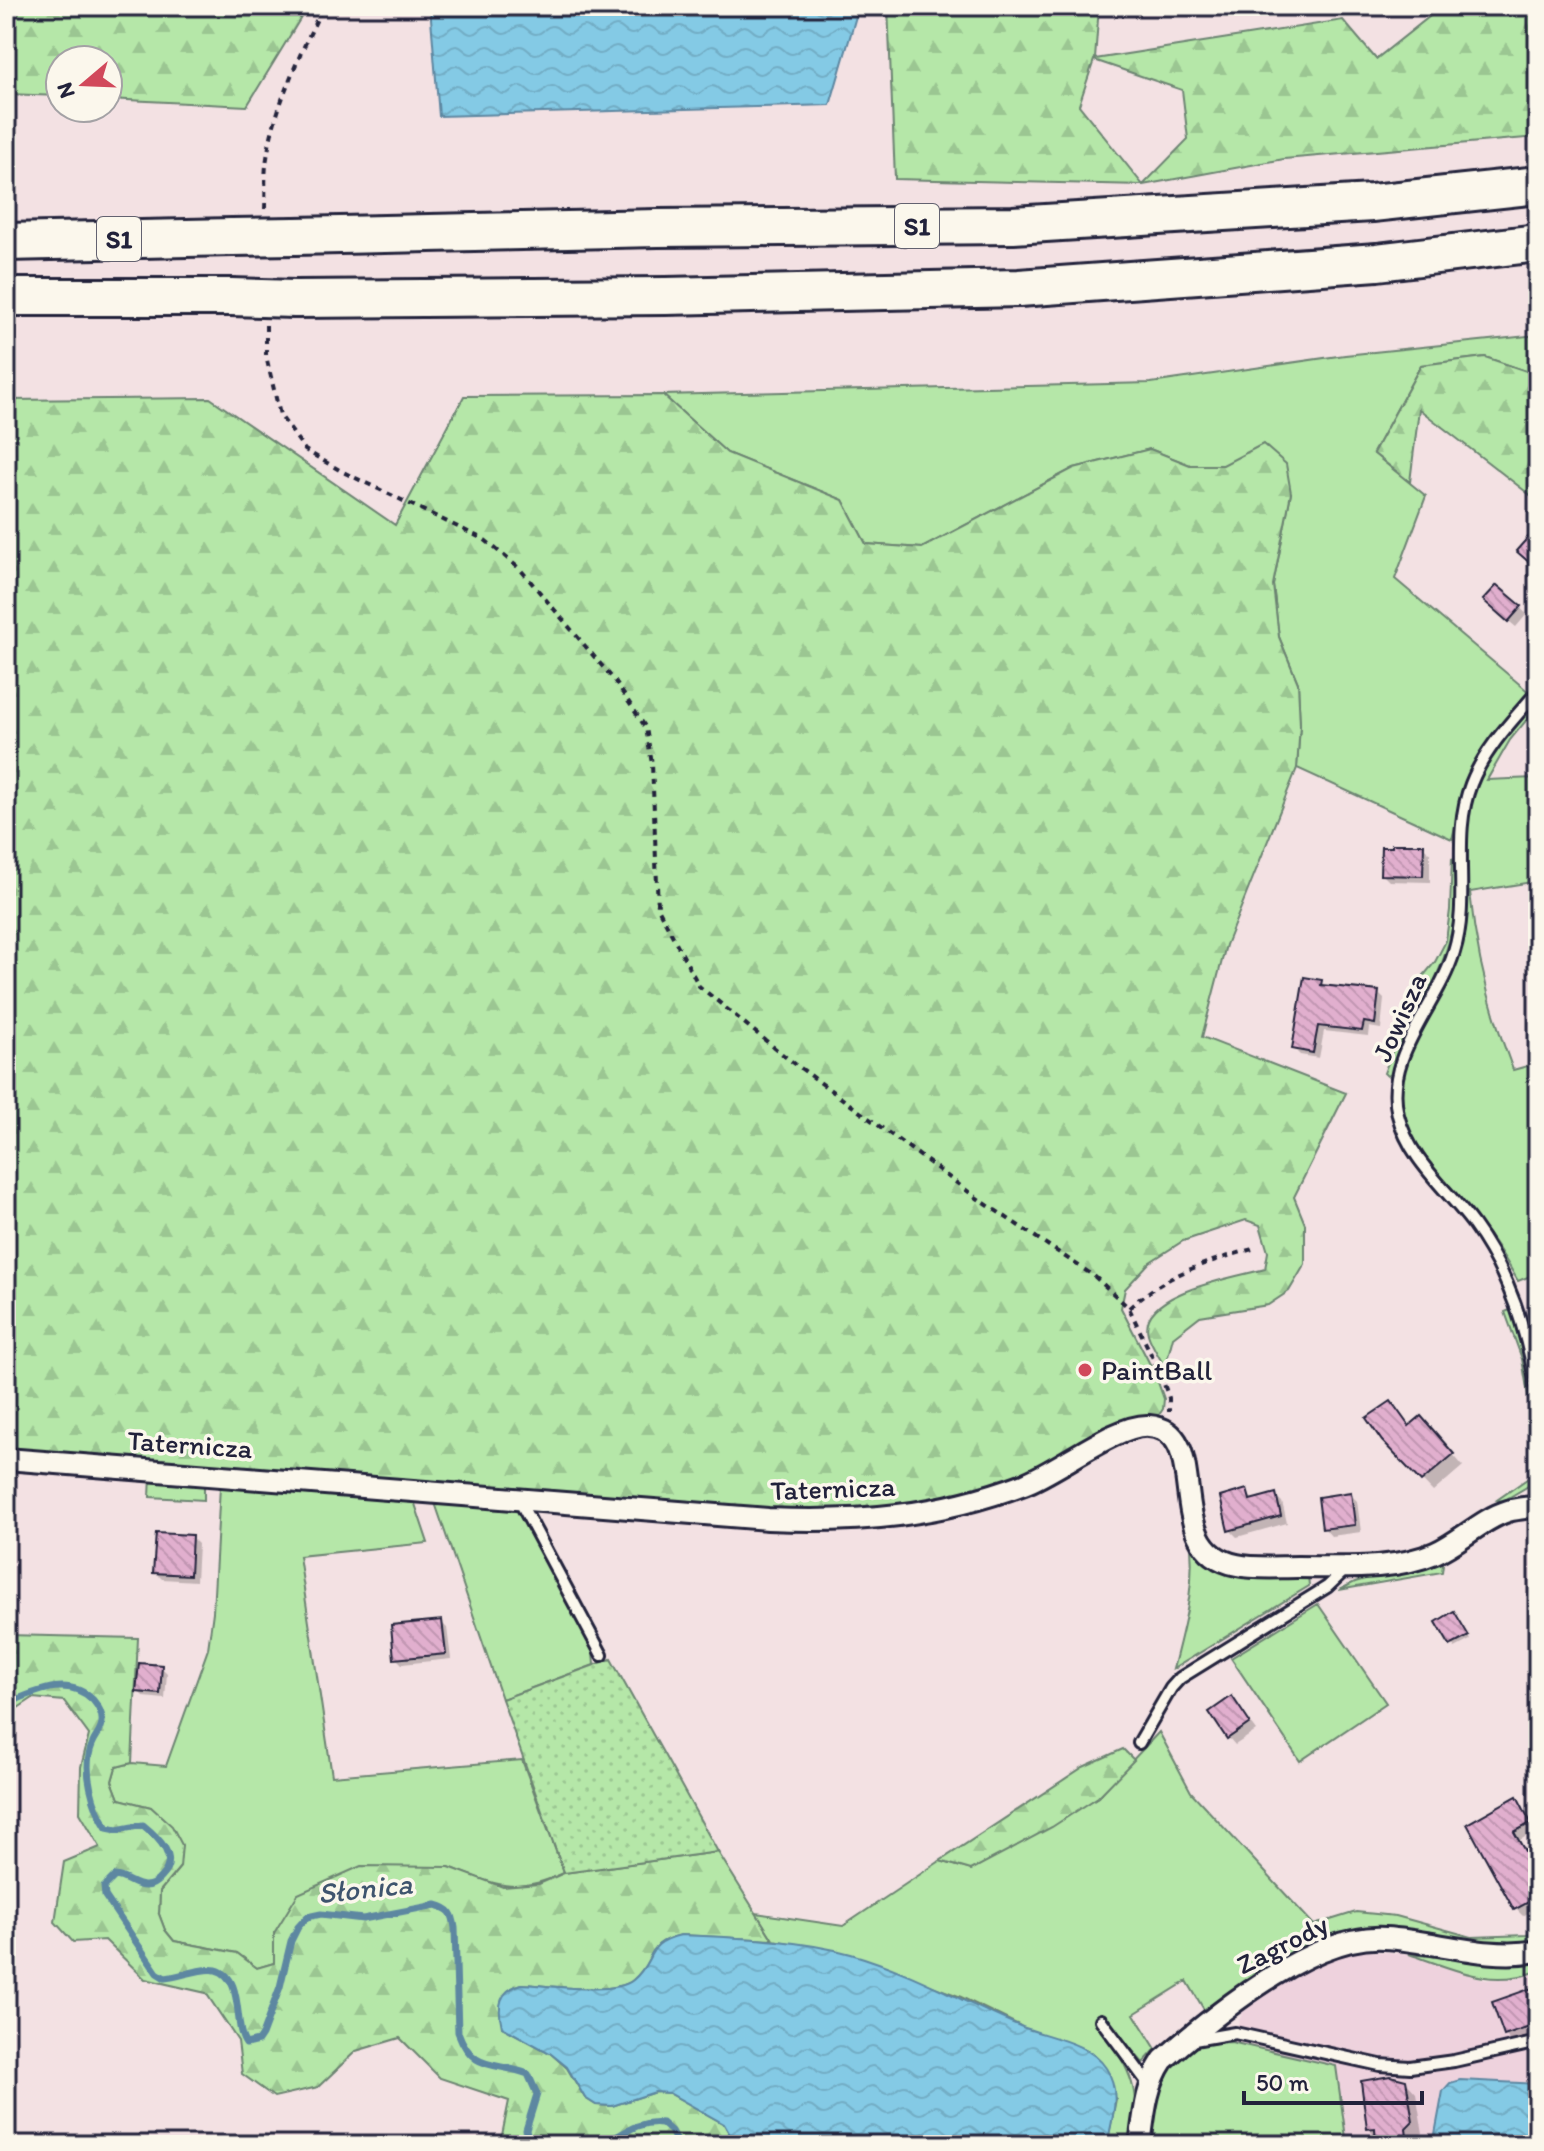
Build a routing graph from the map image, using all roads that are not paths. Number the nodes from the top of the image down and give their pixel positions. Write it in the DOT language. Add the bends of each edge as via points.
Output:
graph roads {
  1 [pos="1538,185"];
  2 [pos="6,242"];
  3 [pos="1538,243"];
  4 [pos="6,297"];
  5 [pos="1538,691"];
  6 [pos="1538,1399"];
  7 [pos="6,1459"];
  8 [pos="518,1498"];
  9 [pos="1538,1506"];
  10 [pos="1349,1567"];
  11 [pos="602,1655"];
  12 [pos="1139,1743"];
  13 [pos="1538,1951"];
  14 [pos="1101,2020"];
  15 [pos="1184,2041"];
  16 [pos="1538,2042"];
  17 [pos="1150,2086"];
  18 [pos="1140,2145"];
  1 -- 2 [label="highway, S1, bridge" via="1372,203 1013,225 280,227 232,237"];
  3 -- 4 [label="highway, S1, bridge" via="1377,262 1019,288 666,296"];
  5 -- 6 [label="lane, Jowisza" via="1497,739 1470,785 1461,820 1462,891 1454,952 1402,1058 1396,1094 1397,1114 1413,1150 1470,1221 1506,1279 1532,1353"];
  7 -- 8 [label="street, Taternicza"];
  8 -- 10 [label="street, Taternicza" via="768,1519 875,1519 989,1496 1028,1483 1139,1426 1157,1427 1172,1435 1181,1453 1195,1531 1214,1556 1254,1568"];
  8 -- 11 [label="lane"];
  9 -- 10 [label="street" via="1508,1511 1418,1559"];
  10 -- 12 [label="lane" via="1327,1587 1180,1678"];
  13 -- 15 [label="street, Zagrody" via="1462,1950 1388,1938 1351,1940 1263,1982"];
  14 -- 17 [label="lane"];
  15 -- 16 [label="lane" via="1235,2033 1410,2067"];
  15 -- 17 [label="street, Zagrody" via="1163,2060"];
  17 -- 18 [label="street, Zagrody"];
}
